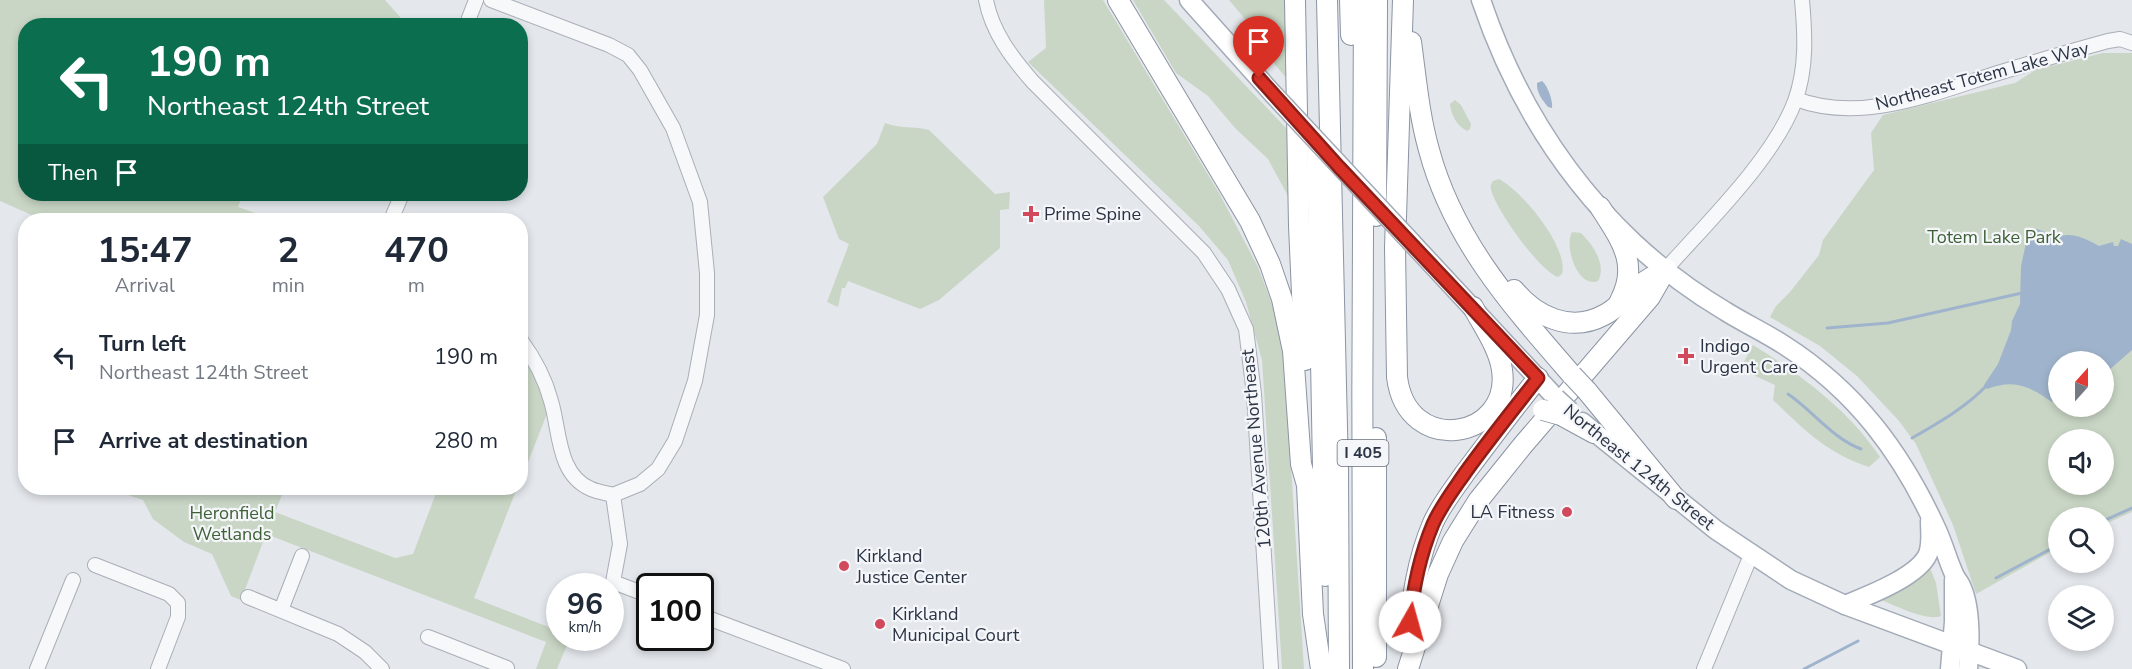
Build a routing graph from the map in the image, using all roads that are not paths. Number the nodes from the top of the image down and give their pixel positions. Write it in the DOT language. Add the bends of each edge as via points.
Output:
graph roads {
  1 [pos="476,0"];
  2 [pos="491,0"];
  3 [pos="986,0"];
  4 [pos="1118,0"];
  5 [pos="1189,0"];
  6 [pos="1295,0"];
  7 [pos="1314,0"];
  8 [pos="1327,0"];
  9 [pos="1337,0"];
  10 [pos="1350,0"];
  11 [pos="1364,0"];
  12 [pos="1377,0"];
  13 [pos="1404,0"];
  14 [pos="1481,0"];
  15 [pos="1802,0"];
  16 [pos="469,18"];
  17 [pos="2132,43"];
  18 [pos="1328,75"];
  19 [pos="1418,96"];
  20 [pos="1796,99"];
  21 [pos="1362,115"];
  22 [pos="1600,207"];
  23 [pos="1666,269"];
  24 [pos="1473,308"];
  25 [pos="1615,308"];
  26 [pos="528,351"];
  27 [pos="1538,378"];
  28 [pos="1558,408"];
  29 [pos="1497,431"];
  30 [pos="1594,433"];
  31 [pos="1307,485"];
  32 [pos="613,495"];
  33 [pos="1676,500"];
  34 [pos="1930,513"];
  35 [pos="1751,555"];
  36 [pos="302,556"];
  37 [pos="95,565"];
  38 [pos="73,580"];
  39 [pos="636,591"];
  40 [pos="248,597"];
  41 [pos="1845,605"];
  42 [pos="281,610"];
  43 [pos="714,620"];
  44 [pos="428,637"];
  45 [pos="1963,656"];
  46 [pos="487,665"];
  47 [pos="507,668"];
  48 [pos="37,669"];
  49 [pos="158,669"];
  50 [pos="382,669"];
  51 [pos="843,669"];
  52 [pos="1271,669"];
  53 [pos="1321,669"];
  54 [pos="1327,669"];
  55 [pos="1339,669"];
  56 [pos="1363,669"];
  57 [pos="1376,669"];
  58 [pos="1407,669"];
  59 [pos="1704,669"];
  60 [pos="1950,669"];
  61 [pos="2017,669"];
  1 -- 16 [label="street"];
  2 -- 32 [label="street" via="628,55 673,128 702,211 707,315 695,381 675,441 658,469 640,484"];
  3 -- 52 [label="street, 120th Avenue Northeast" via="997,33 1011,56 1204,253 1228,289 1246,329 1254,394"];
  4 -- 31 [label="highway" via="1250,221 1270,264 1291,341 1301,464"];
  5 -- 24 [label="main road, Northeast 124th Street, bridge"];
  6 -- 31 [label="highway"];
  7 -- 54 [label="highway, I 405"];
  8 -- 18 [label="highway, I 405"];
  9 -- 18 [label="highway" via="1335,52"];
  10 -- 21 [label="highway" via="1354,80"];
  11 -- 21 [label="highway, I 405"];
  12 -- 57 [label="highway, I 405"];
  13 -- 19 [label="highway"];
  13 -- 24 [label="highway" via="1395,248 1397,377 1409,412 1438,429 1471,426 1488,414 1499,397 1502,369"];
  14 -- 22 [label="main road" via="1511,77 1536,121"];
  15 -- 20 [label="street" via="1804,55"];
  17 -- 20 [label="street, Northeast Totem Lake Way" via="2108,41 1875,106 1829,108"];
  18 -- 55 [label="highway, I 405"];
  19 -- 25 [label="highway" via="1467,220 1523,301 1540,314 1568,322 1594,320"];
  19 -- 33 [label="highway, bridge" via="1429,151 1451,211 1472,249 1510,304"];
  20 -- 23 [label="street" via="1753,169"];
  21 -- 56 [label="highway, I 405"];
  22 -- 23 [label="main road"];
  22 -- 25 [label="highway" via="1624,246 1628,261 1627,286"];
  23 -- 25 [label="highway" via="1639,285"];
  23 -- 34 [label="main road" via="1713,303 1792,350 1834,382 1891,445"];
  23 -- 58 [label="highway" via="1650,297 1479,501 1438,574"];
  24 -- 27 [label="main road, Northeast 124th Street"];
  26 -- 32 [label="street" via="552,401 568,469 591,489"];
  27 -- 28 [label="main road, Northeast 124th Street"];
  27 -- 29 [label="highway"];
  28 -- 29 [label="highway" via="1524,412"];
  28 -- 30 [label="highway"];
  29 -- 58 [label="highway" via="1449,496 1422,553 1412,598"];
  30 -- 33 [label="main road, Northeast 124th Street"];
  31 -- 53 [label="highway" via="1313,614"];
  32 -- 39 [label="street" via="620,544 613,582"];
  33 -- 35 [label="main road, Northeast 124th Street"];
  34 -- 41 [label="main road" via="1930,546 1918,568"];
  34 -- 45 [label="main road" via="1955,575 1953,589"];
  35 -- 41 [label="main road, Northeast 124th Street" via="1791,580"];
  35 -- 59 [label="street"];
  36 -- 42 [label="street"];
  37 -- 49 [label="street" via="169,594 178,603 178,617"];
  38 -- 48 [label="street"];
  40 -- 42 [label="street"];
  41 -- 45 [label="main road, Northeast 124th Street"];
  42 -- 50 [label="street" via="338,634 366,652"];
  43 -- 51 [label="street"];
  44 -- 46 [label="street"];
  45 -- 60 [label="main road"];
  45 -- 61 [label="main road, Northeast 124th Street"];
  46 -- 47 [label="street"];
}
